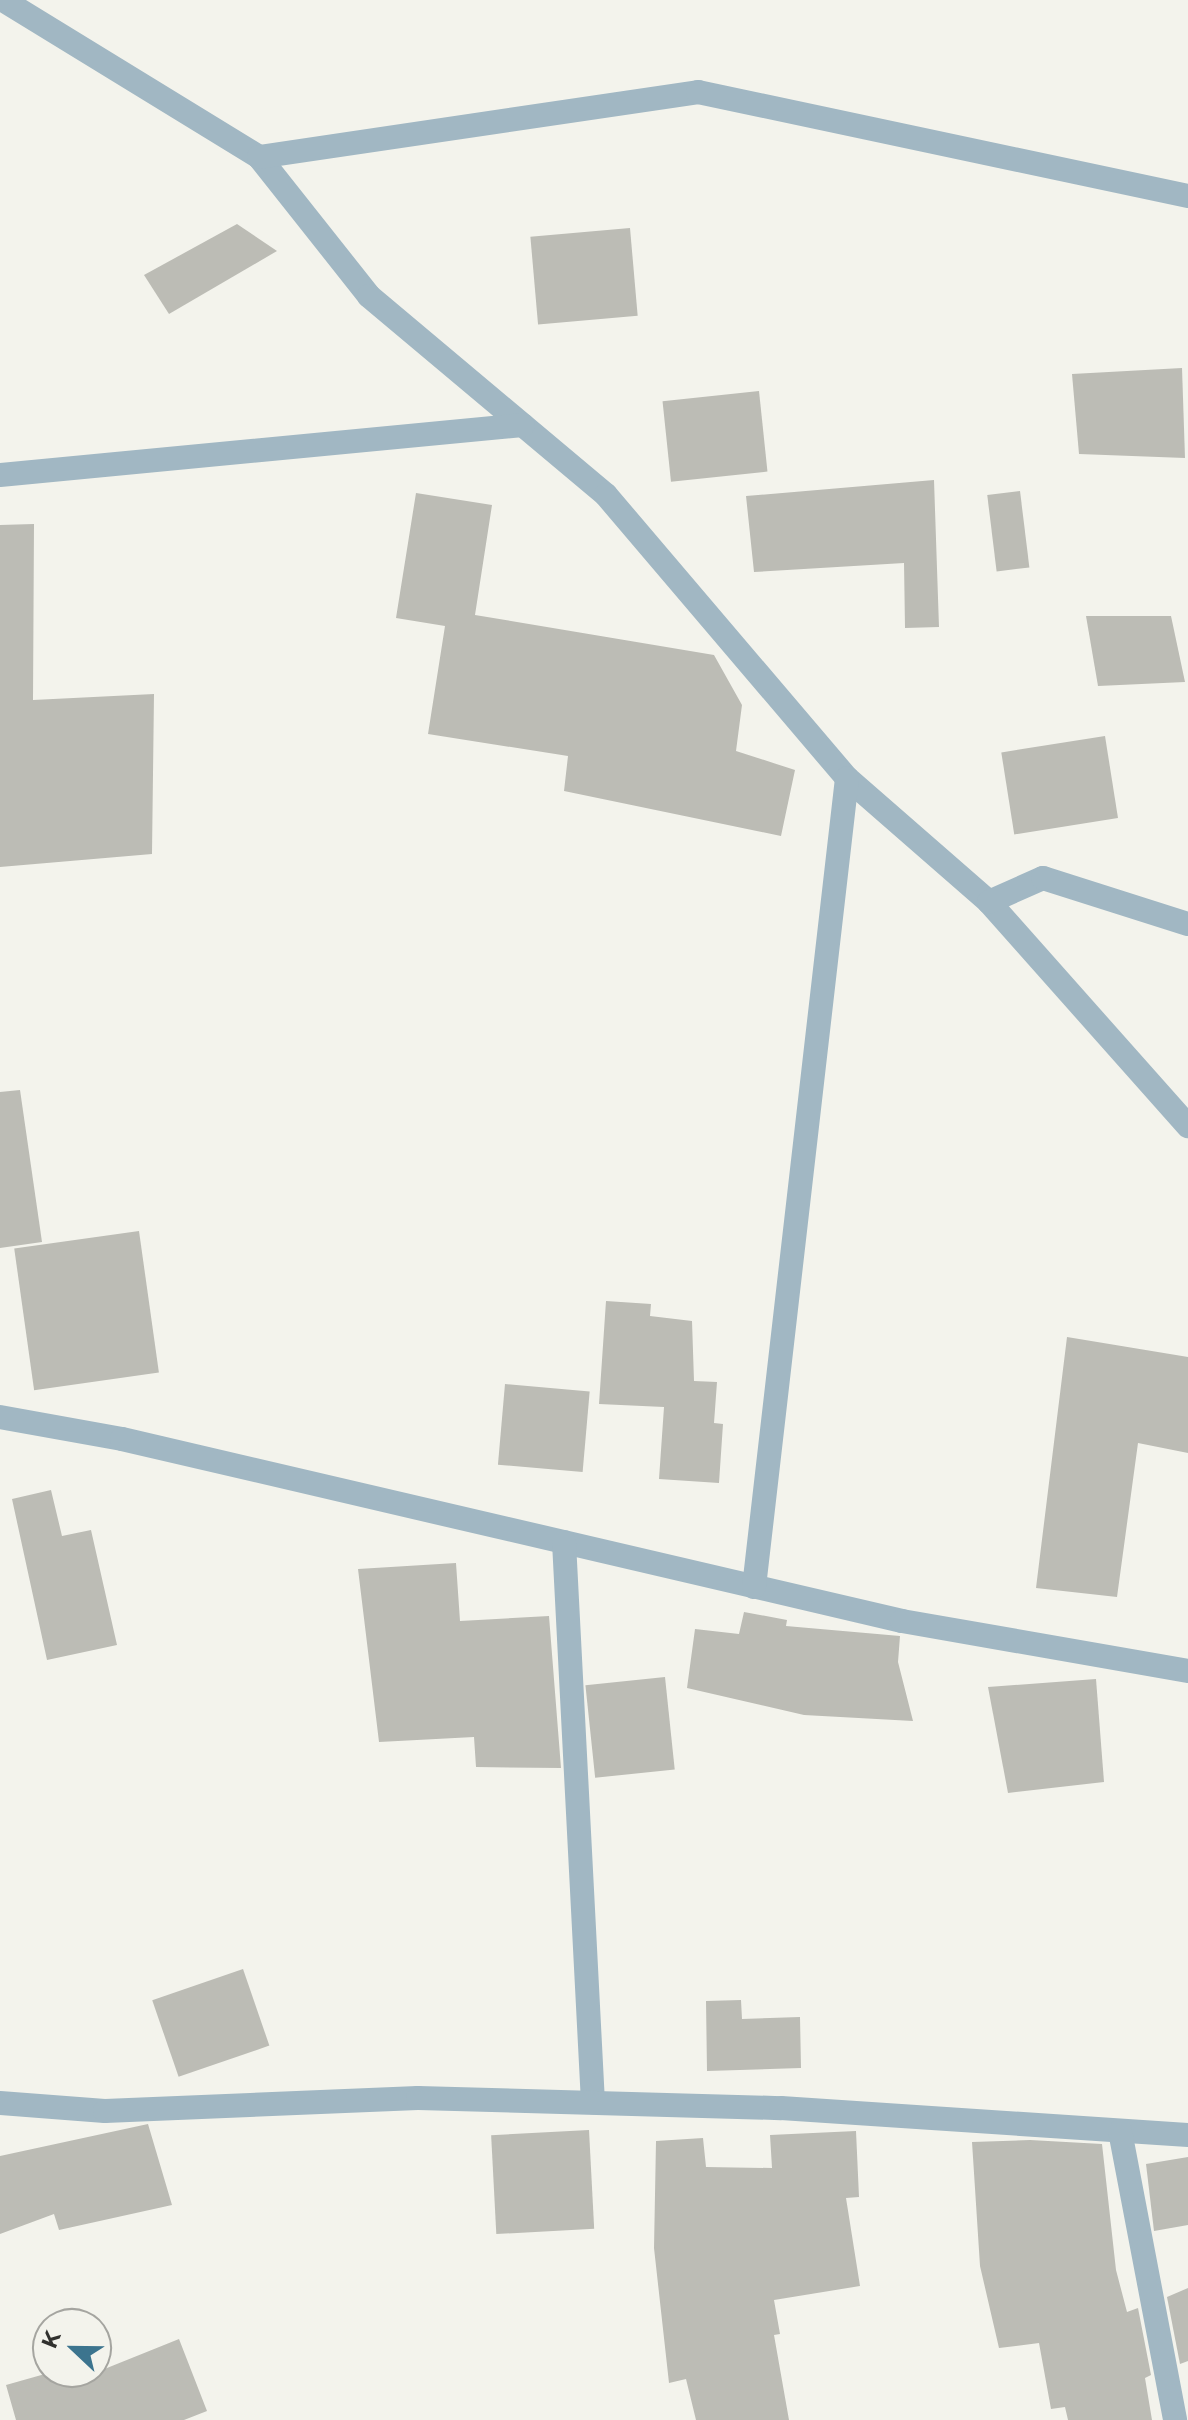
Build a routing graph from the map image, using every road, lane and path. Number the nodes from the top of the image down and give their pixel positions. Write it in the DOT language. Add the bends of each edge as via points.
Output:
graph roads {
  1 [pos="3,0"];
  2 [pos="259,157"];
  3 [pos="1188,196"];
  4 [pos="523,425"];
  5 [pos="0,475"];
  6 [pos="847,778"];
  7 [pos="989,902"];
  8 [pos="1188,924"];
  9 [pos="1188,1126"];
  10 [pos="0,1417"];
  11 [pos="564,1542"];
  12 [pos="754,1587"];
  13 [pos="1188,1671"];
  14 [pos="593,2102"];
  15 [pos="0,2103"];
  16 [pos="1120,2131"];
  17 [pos="1188,2135"];
  18 [pos="1175,2420"];
  1 -- 2 [label="street"];
  2 -- 3 [label="street" via="698,92"];
  2 -- 4 [label="street" via="369,296"];
  4 -- 5 [label="street"];
  4 -- 6 [label="street" via="606,495"];
  6 -- 7 [label="street"];
  6 -- 12 [label="street"];
  7 -- 8 [label="street" via="1043,878"];
  7 -- 9 [label="street"];
  10 -- 11 [label="street" via="122,1439"];
  11 -- 12 [label="street"];
  11 -- 14 [label="street"];
  12 -- 13 [label="street" via="902,1621"];
  14 -- 15 [label="street" via="418,2098 105,2111"];
  14 -- 16 [label="street"];
  16 -- 17 [label="street"];
  16 -- 18 [label="street"];
}
